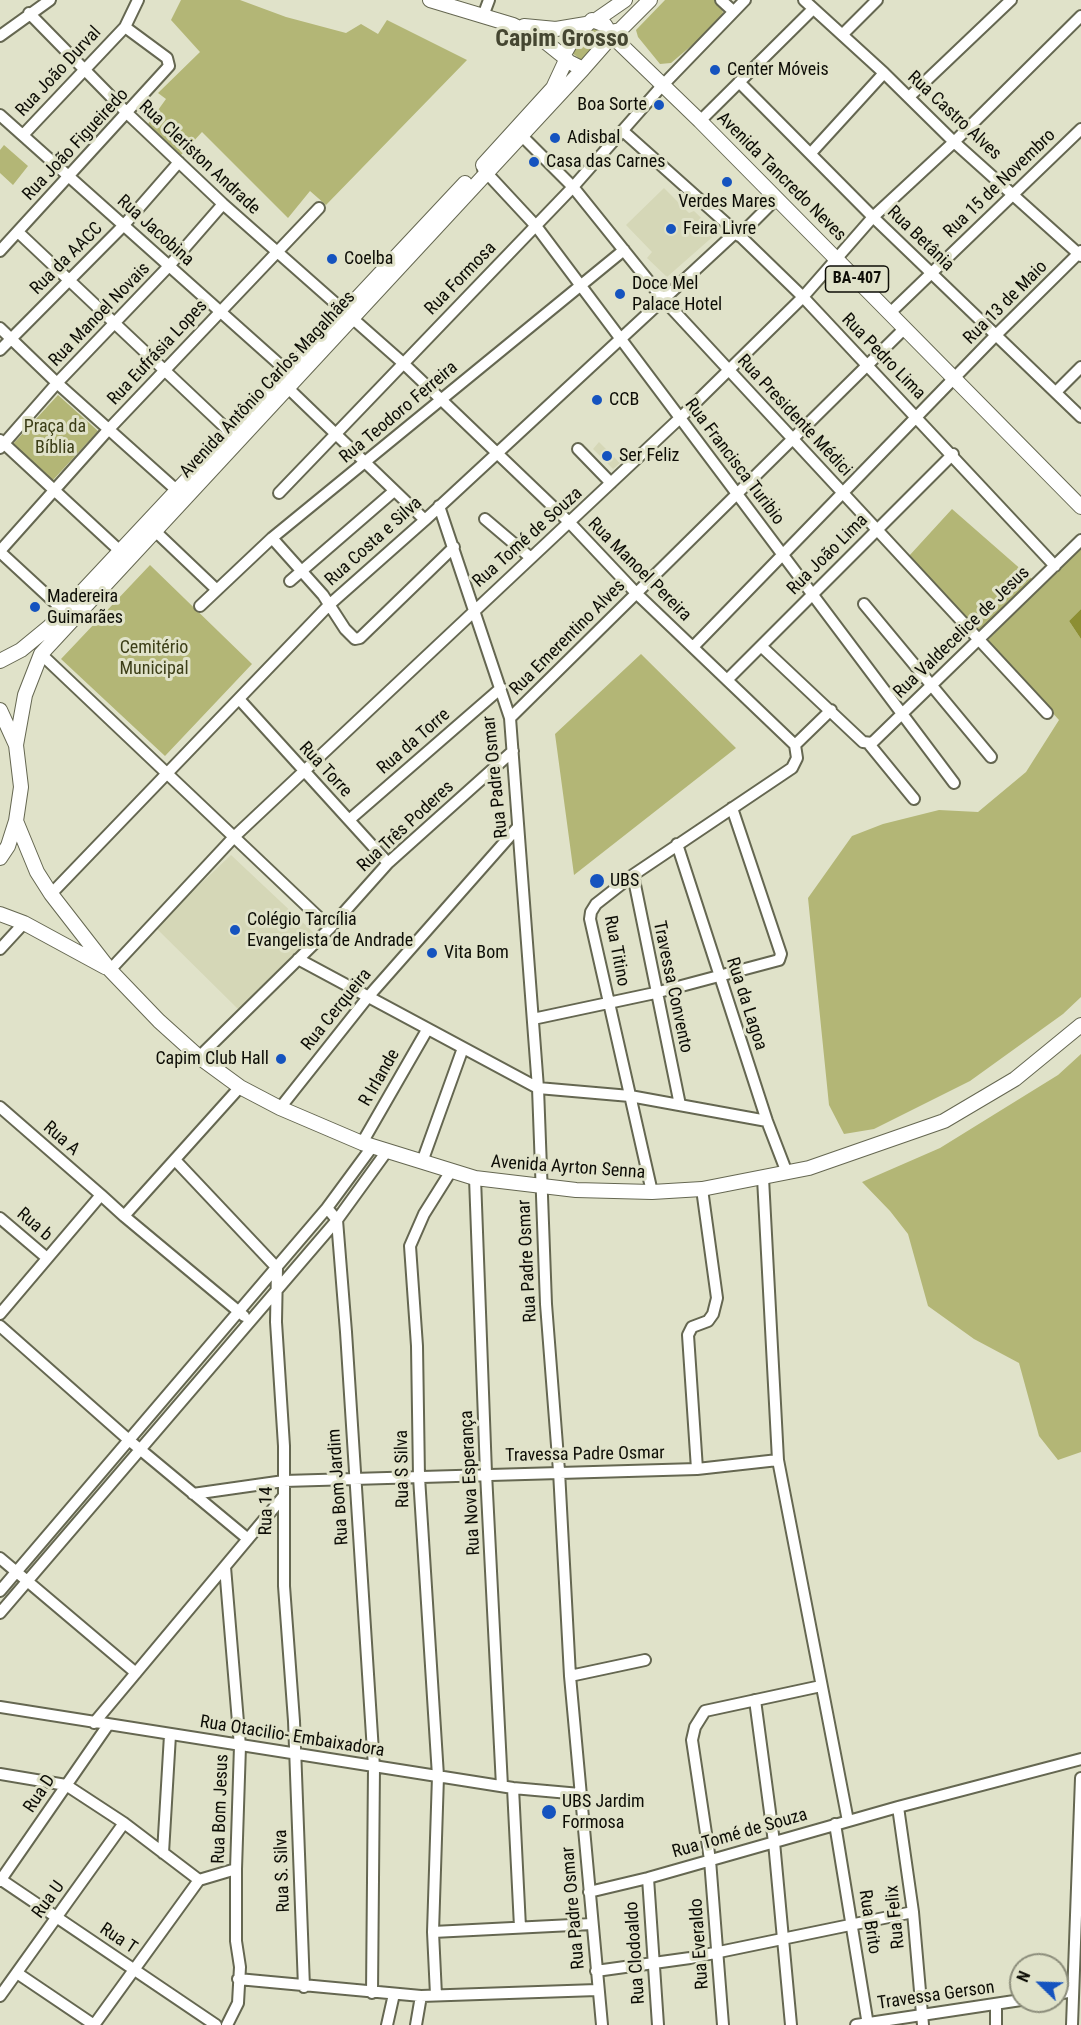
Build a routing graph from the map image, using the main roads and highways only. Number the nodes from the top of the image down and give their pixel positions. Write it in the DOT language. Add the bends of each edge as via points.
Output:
graph roads {
  1 [pos="430,0"];
  2 [pos="625,0"];
  3 [pos="651,0"];
  4 [pos="591,22"];
  5 [pos="513,25"];
  6 [pos="614,34"];
  7 [pos="627,49"];
  8 [pos="565,58"];
  9 [pos="584,69"];
  10 [pos="484,170"];
  11 [pos="349,316"];
  12 [pos="182,495"];
  13 [pos="1081,507"];
  14 [pos="0,661"];
  15 [pos="0,710"];
  16 [pos="16,745"];
  17 [pos="16,822"];
  18 [pos="0,858"];
  19 [pos="0,914"];
  20 [pos="110,970"];
  21 [pos="1081,1025"];
  1 -- 5 [label="main road"];
  2 -- 4 [label="main road"];
  3 -- 6 [label="main road"];
  4 -- 5 [label="main road" via="556,29"];
  4 -- 6 [label="main road"];
  4 -- 8 [label="main road, Avenida Antônio Carlos Magalhães" via="574,37"];
  5 -- 8 [label="main road" via="543,40"];
  6 -- 7 [label="main road"];
  6 -- 7 [label="main road"];
  6 -- 9 [label="main road, Avenida Antônio Carlos Magalhães"];
  7 -- 13 [label="main road, Avenida Tancredo Neves / BA-407"];
  8 -- 9 [label="main road"];
  8 -- 10 [label="main road, Avenida Antônio Carlos Magalhães" via="553,88"];
  9 -- 10 [label="main road, Avenida Antônio Carlos Magalhães" via="522,137"];
  10 -- 11 [label="main road, Avenida Antônio Carlos Magalhães"];
  11 -- 12 [label="main road, Avenida Antônio Carlos Magalhães" via="289,389"];
  11 -- 12 [label="main road, Avenida Antônio Carlos Magalhães" via="288,372 231,433"];
  12 -- 14 [label="main road, Avenida Antônio Carlos Magalhães" via="120,551 34,640"];
  12 -- 16 [label="main road, Avenida Antônio Carlos Magalhães" via="155,531 41,654 25,695"];
  15 -- 16 [label="main road"];
  16 -- 17 [label="main road" via="21,787"];
  17 -- 18 [label="main road"];
  17 -- 20 [label="main road, Avenida Ayrton Senna" via="37,872"];
  19 -- 20 [label="main road, Avenida Ayrton Senna"];
  20 -- 21 [label="main road, Avenida Ayrton Senna" via="199,1057 240,1087 280,1108 367,1145 451,1171 541,1187 652,1192 702,1189 846,1157 944,1121 1015,1080"];
}
